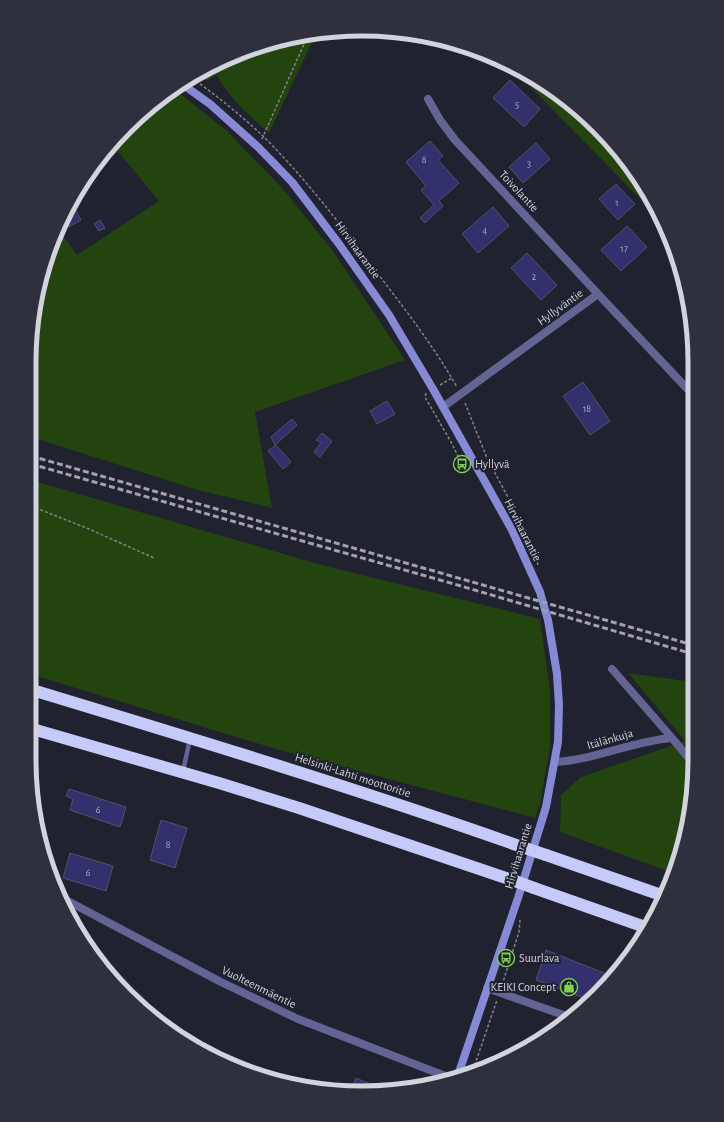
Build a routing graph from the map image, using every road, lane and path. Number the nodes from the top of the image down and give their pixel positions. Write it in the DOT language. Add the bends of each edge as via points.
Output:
graph roads {
  1 [pos="305,41"];
  2 [pos="197,82"];
  3 [pos="187,87"];
  4 [pos="428,99"];
  5 [pos="263,136"];
  6 [pos="258,147"];
  7 [pos="598,294"];
  8 [pos="688,390"];
  9 [pos="461,394"];
  10 [pos="443,407"];
  11 [pos="36,508"];
  12 [pos="154,558"];
  13 [pos="538,566"];
  14 [pos="612,669"];
  15 [pos="36,691"];
  16 [pos="36,730"];
  17 [pos="190,738"];
  18 [pos="672,738"];
  19 [pos="688,757"];
  20 [pos="555,762"];
  21 [pos="182,773"];
  22 [pos="659,894"];
  23 [pos="69,902"];
  24 [pos="598,910"];
  25 [pos="520,914"];
  26 [pos="642,926"];
  27 [pos="638,932"];
  28 [pos="487,988"];
  29 [pos="499,992"];
  30 [pos="565,1015"];
  31 [pos="474,1066"];
  32 [pos="459,1071"];
  33 [pos="444,1076"];
  1 -- 5 [label="path"];
  2 -- 5 [label="path"];
  3 -- 6 [label="street, Hirvihaarantie" via="210,104"];
  4 -- 7 [label="street, Toivolantie" via="455,140"];
  5 -- 6 [label="path"];
  5 -- 9 [label="path" via="297,172 345,231 424,335"];
  6 -- 10 [label="street, Hirvihaarantie" via="292,182 339,244 389,315"];
  7 -- 8 [label="street, Hyllyväntie"];
  7 -- 9 [label="street, Hyllyväntie"];
  9 -- 10 [label="street, Hyllyväntie"];
  9 -- 13 [label="path" via="484,452 527,533"];
  10 -- 20 [label="street, Hirvihaarantie" via="512,530 540,592 548,620 557,674 559,705"];
  11 -- 12 [label="path" via="89,528"];
  14 -- 18 [label="street"];
  15 -- 17 [label="highway, Helsinki-Lahti moottoritie"];
  16 -- 21 [label="highway"];
  17 -- 21 [label="lane"];
  17 -- 22 [label="highway, Helsinki-Lahti moottoritie, bridge" via="437,817"];
  18 -- 19 [label="street"];
  18 -- 20 [label="street, Itälänkuja" via="650,740 584,760"];
  20 -- 28 [label="street, Hirvihaarantie" via="546,808"];
  21 -- 24 [label="highway, bridge" via="299,808"];
  23 -- 33 [label="street, Vuolteenmäentie" via="221,982 298,1019"];
  24 -- 26 [label="highway"];
  24 -- 27 [label="highway"];
  25 -- 29 [label="path" via="519,932"];
  28 -- 29 [label="street"];
  28 -- 32 [label="street, Hirvihaarantie"];
  29 -- 30 [label="street"];
  29 -- 31 [label="path"];
}
